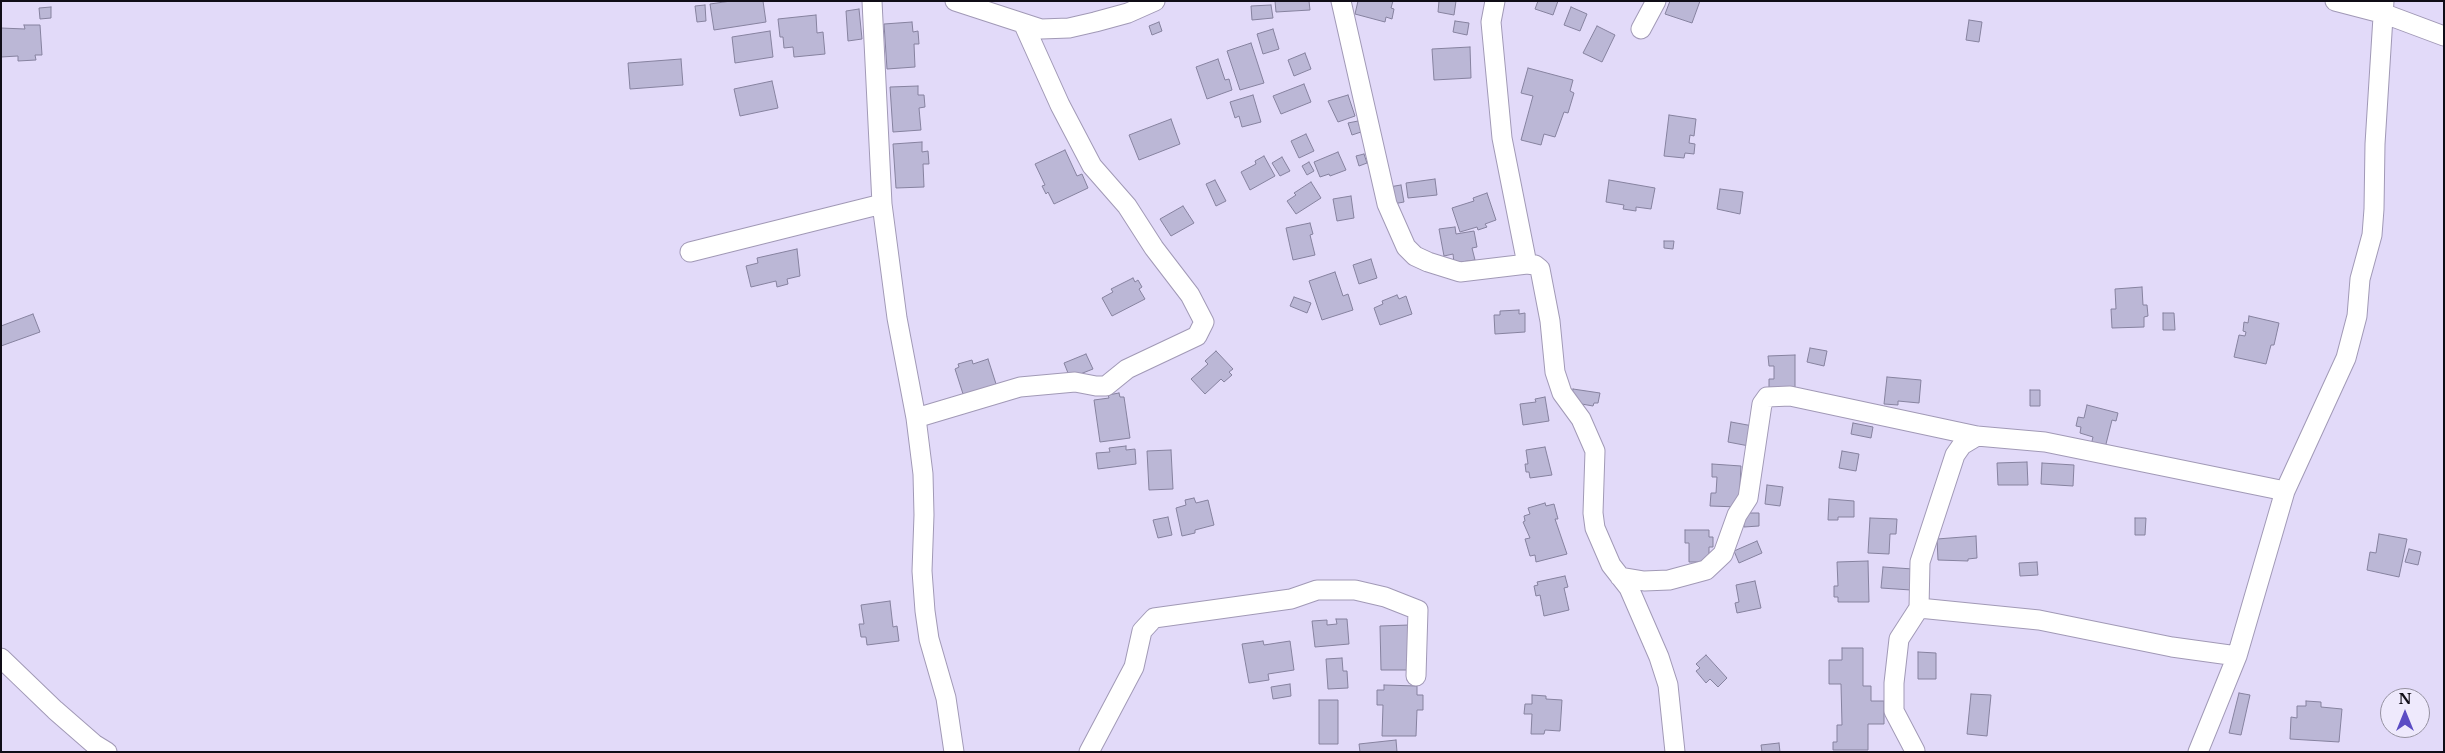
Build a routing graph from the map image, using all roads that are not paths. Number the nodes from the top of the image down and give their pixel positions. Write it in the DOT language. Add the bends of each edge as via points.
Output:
graph roads {
  1 [pos="872,1"];
  2 [pos="955,1"];
  3 [pos="1155,1"];
  4 [pos="1341,1"];
  5 [pos="1495,1"];
  6 [pos="1656,1"];
  7 [pos="2335,1"];
  8 [pos="2384,8"];
  9 [pos="1024,25"];
  10 [pos="1641,29"];
  11 [pos="2444,36"];
  12 [pos="882,204"];
  13 [pos="690,252"];
  14 [pos="1527,264"];
  15 [pos="916,418"];
  16 [pos="1977,436"];
  17 [pos="2285,491"];
  18 [pos="1620,576"];
  19 [pos="1919,608"];
  20 [pos="2236,656"];
  21 [pos="1,658"];
  22 [pos="1416,676"];
  23 [pos="1915,751"];
  24 [pos="107,752"];
  25 [pos="954,752"];
  26 [pos="1089,752"];
  27 [pos="1676,752"];
  28 [pos="2198,752"];
  1 -- 12 [label="street"];
  2 -- 9 [label="street"];
  3 -- 9 [label="street" via="1128,13 1069,28 1041,29"];
  4 -- 14 [label="street" via="1387,204 1406,247 1415,256 1460,272"];
  5 -- 14 [label="street" via="1491,22 1502,138"];
  6 -- 10 [label="street"];
  7 -- 8 [label="street"];
  8 -- 11 [label="street"];
  8 -- 17 [label="street" via="2372,235 2360,279 2357,316 2346,358"];
  9 -- 15 [label="street" via="1092,166 1127,206 1190,295 1204,322 1197,336 1127,369 1106,386 1075,382 1020,388"];
  12 -- 13 [label="street"];
  12 -- 15 [label="street" via="899,328"];
  14 -- 18 [label="street" via="1540,268 1543,275 1555,372 1595,452 1595,528 1607,557"];
  15 -- 25 [label="street" via="924,515 922,571 925,611 929,639 946,698"];
  16 -- 17 [label="street" via="2045,442"];
  16 -- 18 [label="street" via="1790,396 1767,398 1762,404 1748,498 1737,516 1723,554 1706,570 1669,580 1644,581"];
  16 -- 19 [label="street" via="1962,445 1955,455 1920,562"];
  17 -- 20 [label="street"];
  18 -- 27 [label="street" via="1629,588 1668,685"];
  19 -- 20 [label="street" via="2039,620 2172,647"];
  19 -- 23 [label="street" via="1899,639 1894,683 1894,711"];
  20 -- 28 [label="street"];
  21 -- 24 [label="street" via="55,710"];
  22 -- 26 [label="street" via="1418,610 1355,590 1317,590 1291,599 1154,618 1142,631 1134,667"];
}
